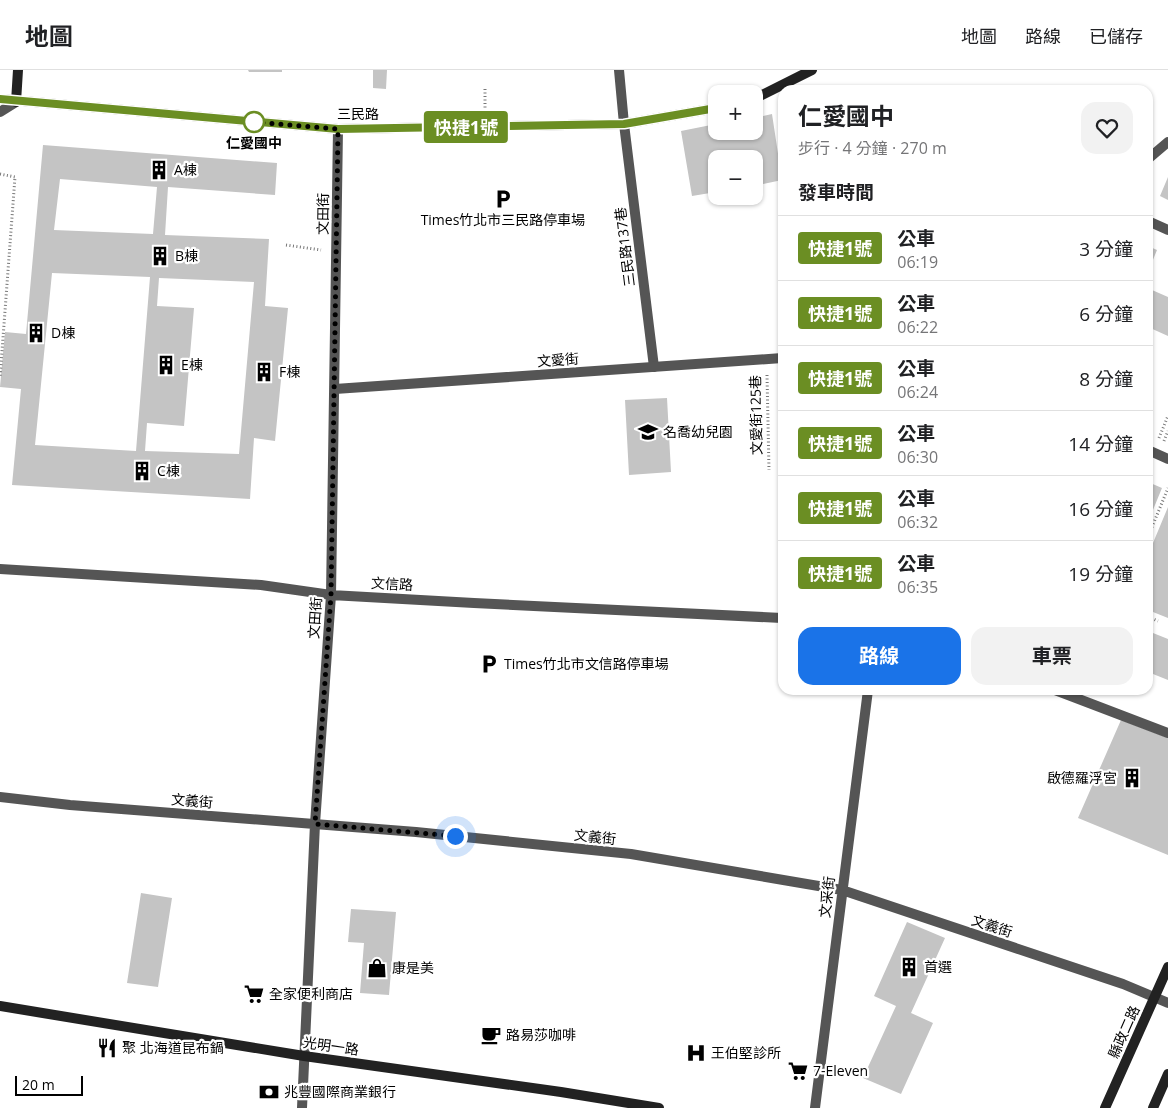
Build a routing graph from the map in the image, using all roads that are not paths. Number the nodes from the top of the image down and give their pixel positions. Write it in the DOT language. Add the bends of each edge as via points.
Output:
graph roads {
  1 [pos="18,70"];
  2 [pos="619,70"];
  3 [pos="812,70"];
  4 [pos="782,85"];
  5 [pos="778,87"];
  6 [pos="763,94"];
  7 [pos="0,99"];
  8 [pos="16,102"];
  9 [pos="708,109"];
  10 [pos="0,112"];
  11 [pos="624,124"];
  12 [pos="338,129"];
  13 [pos="1168,142"];
  14 [pos="1153,154"];
  15 [pos="1153,223"];
  16 [pos="1168,230"];
  17 [pos="778,358"];
  18 [pos="654,367"];
  19 [pos="335,389"];
  20 [pos="1153,453"];
  21 [pos="1168,460"];
  22 [pos="0,569"];
  23 [pos="331,595"];
  24 [pos="778,618"];
  25 [pos="867,695"];
  26 [pos="1068,695"];
  27 [pos="1168,732"];
  28 [pos="0,797"];
  29 [pos="315,824"];
  30 [pos="842,890"];
  31 [pos="1168,967"];
  32 [pos="1155,997"];
  33 [pos="1168,1003"];
  34 [pos="0,1006"];
  35 [pos="304,1056"];
  36 [pos="1168,1074"];
  37 [pos="302,1108"];
  38 [pos="659,1108"];
  39 [pos="815,1108"];
  40 [pos="1105,1108"];
  41 [pos="1153,1108"];
  1 -- 8 [label="street"];
  2 -- 11 [label="street, 三民路137巷"];
  3 -- 4 [label="street"];
  5 -- 6 [label="street"];
  7 -- 8 [label="street, 三民路"];
  8 -- 10 [label="street"];
  8 -- 12 [label="street, 三民路"];
  9 -- 11 [label="street, 三民路"];
  11 -- 12 [label="street, 三民路"];
  11 -- 18 [label="street, 三民路137巷"];
  12 -- 19 [label="street, 文田街"];
  13 -- 14 [label="street"];
  15 -- 16 [label="street"];
  17 -- 18 [label="street, 文愛街"];
  18 -- 19 [label="street, 文愛街"];
  19 -- 23 [label="street, 文田街"];
  20 -- 21 [label="street"];
  22 -- 23 [label="street, 文信路" via="261,585"];
  23 -- 24 [label="street, 文信路"];
  23 -- 29 [label="street, 文田街"];
  25 -- 30 [label="street, 文采街"];
  26 -- 27 [label="street"];
  28 -- 29 [label="street, 文義街"];
  29 -- 30 [label="street, 文義街" via="631,854"];
  29 -- 35 [label="street, 文田街"];
  30 -- 32 [label="street, 文義街"];
  30 -- 39 [label="street, 文采街"];
  31 -- 32 [label="street, 縣政二路"];
  32 -- 33 [label="street, 文義街"];
  32 -- 40 [label="street, 縣政二路"];
  34 -- 35 [label="street, 光明一路"];
  35 -- 37 [label="street, 文田街"];
  35 -- 38 [label="street, 光明一路"];
  36 -- 41 [label="street"];
}
